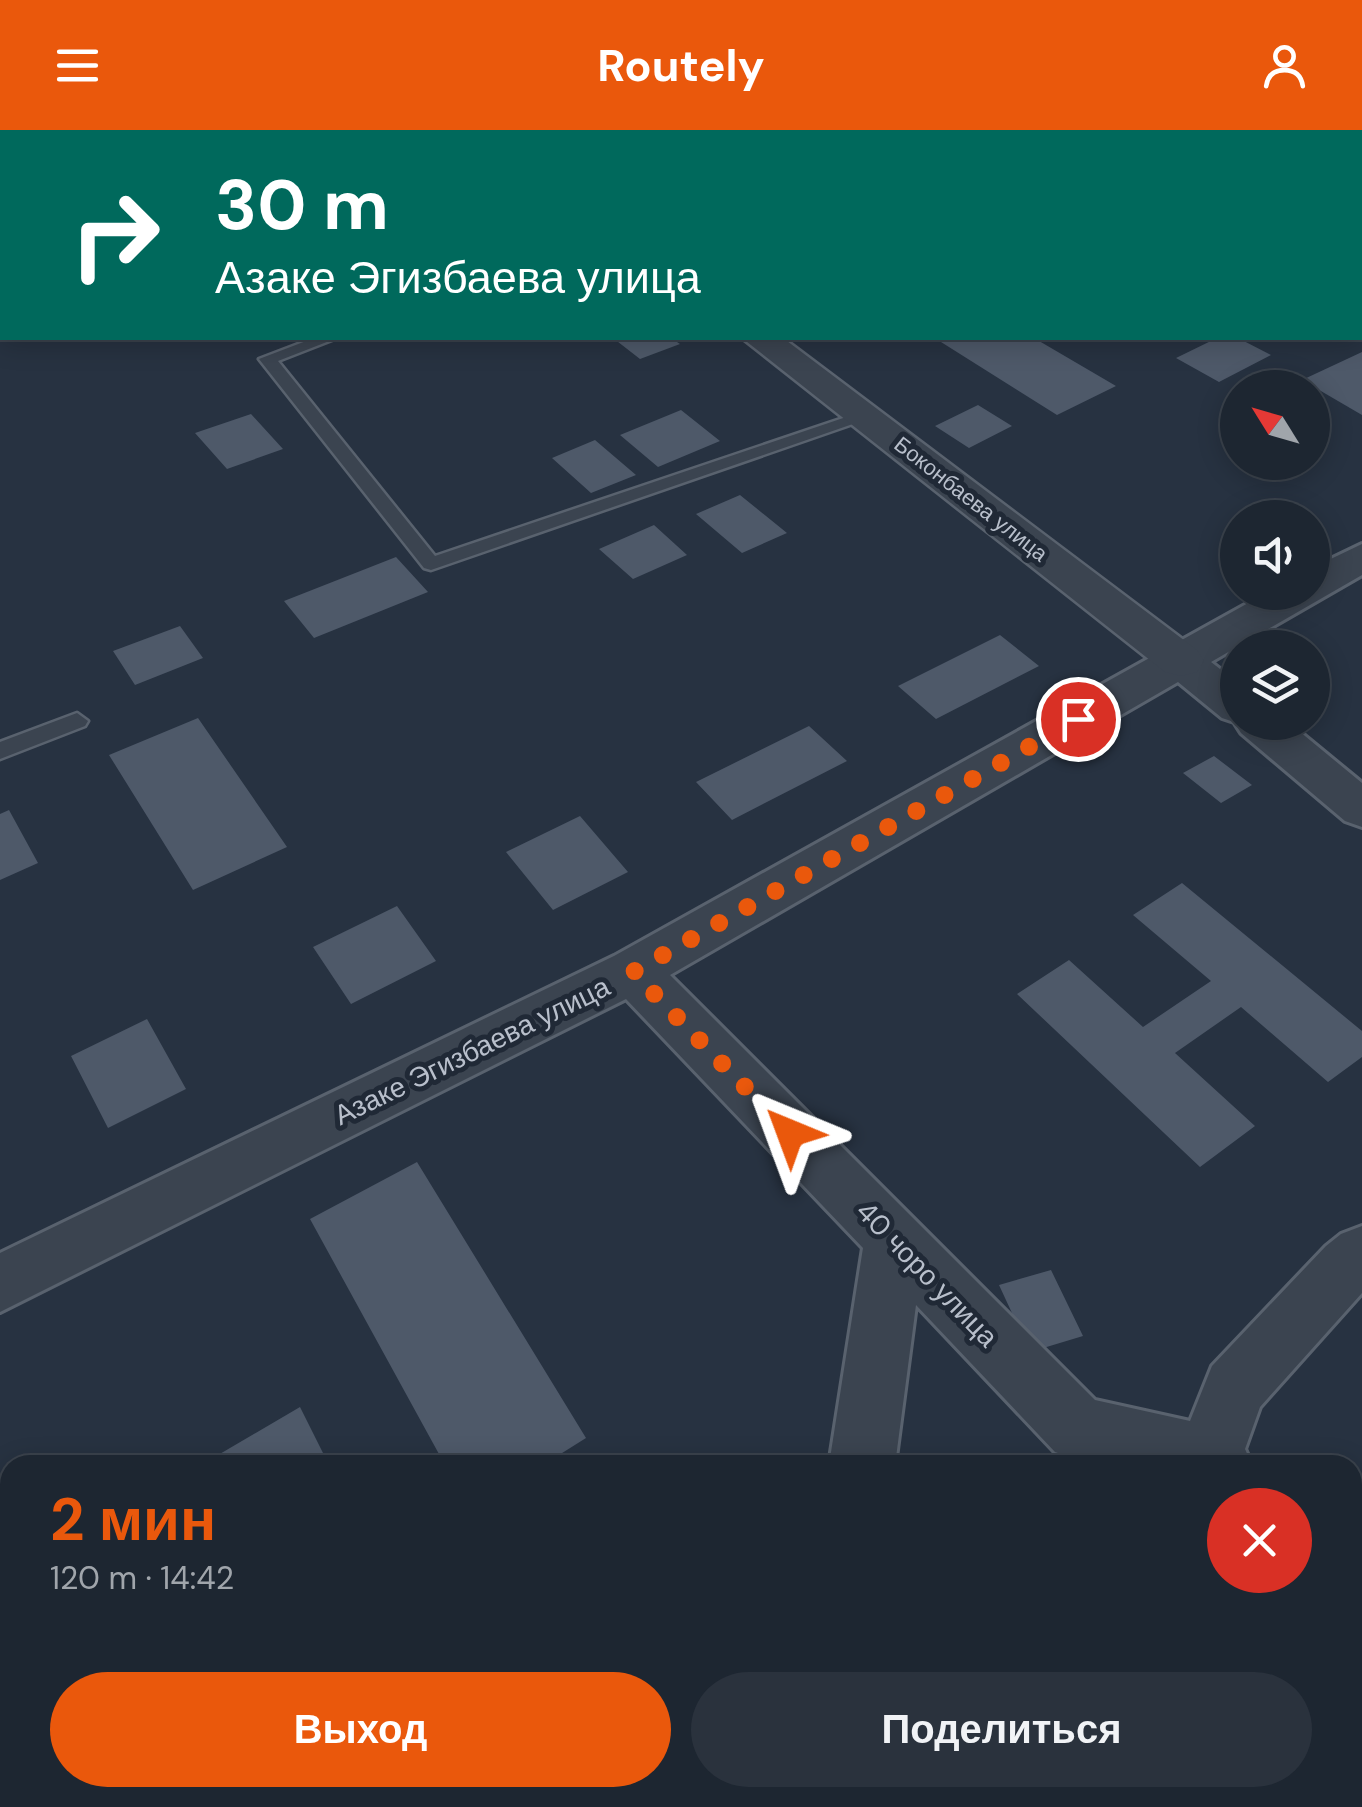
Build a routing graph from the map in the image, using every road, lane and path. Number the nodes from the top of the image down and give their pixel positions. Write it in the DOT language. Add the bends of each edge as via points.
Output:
graph roads {
  1 [pos="323,340"];
  2 [pos="763,340"];
  3 [pos="864,417"];
  4 [pos="1362,557"];
  5 [pos="1330,576"];
  6 [pos="1269,610"];
  7 [pos="1181,661"];
  8 [pos="1220,692"];
  9 [pos="77,721"];
  10 [pos="1278,740"];
  11 [pos="0,751"];
  12 [pos="1362,809"];
  13 [pos="633,972"];
  14 [pos="894,1240"];
  15 [pos="1362,1254"];
  16 [pos="0,1284"];
  17 [pos="863,1455"];
  18 [pos="1188,1455"];
  19 [pos="1216,1455"];
  1 -- 3 [label="lane" via="267,358 431,564"];
  2 -- 3 [label="street, Боконбаева улица"];
  3 -- 7 [label="street, Боконбаева улица"];
  4 -- 5 [label="street"];
  6 -- 7 [label="street, Азаке Эгизбаева улица"];
  7 -- 8 [label="street"];
  7 -- 13 [label="street, Азаке Эгизбаева улица"];
  9 -- 11 [label="lane"];
  10 -- 12 [label="street"];
  13 -- 14 [label="street, 40 чоро улица"];
  13 -- 16 [label="street, Азаке Эгизбаева улица"];
  14 -- 17 [label="street"];
  14 -- 18 [label="street, 40 чоро улица" via="1078,1429"];
  15 -- 19 [label="street" via="1235,1388"];
}
